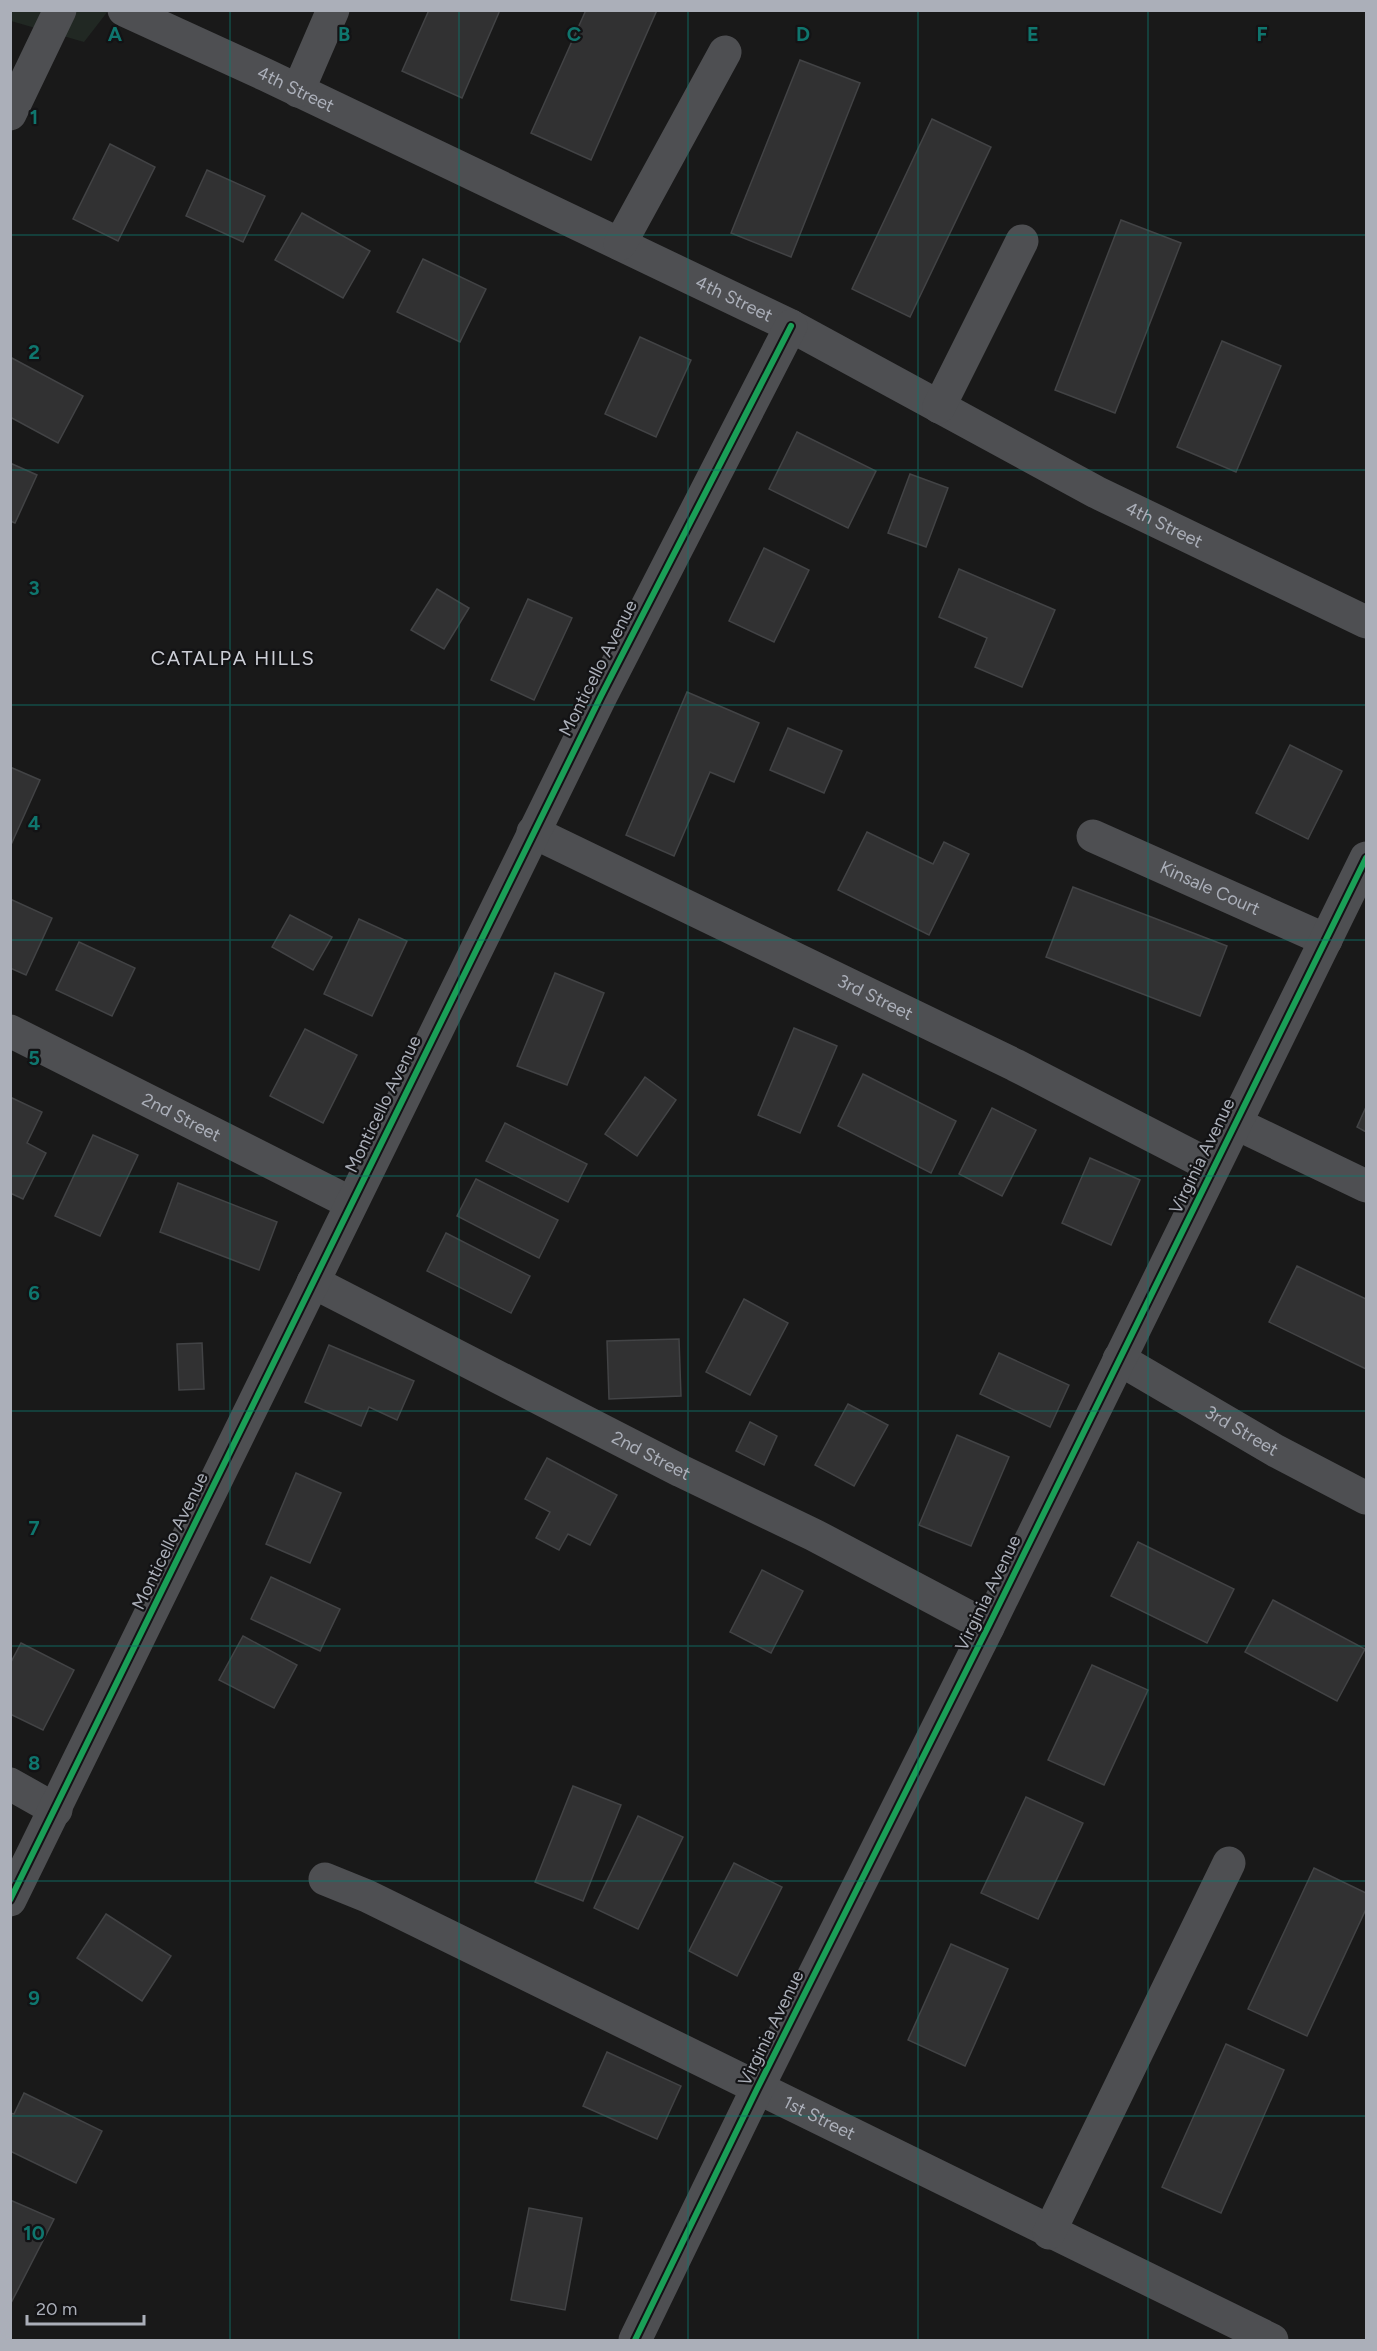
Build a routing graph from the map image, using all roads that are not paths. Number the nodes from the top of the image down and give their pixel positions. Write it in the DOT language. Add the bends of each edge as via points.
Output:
graph roads {
  1 [pos="60,10"];
  2 [pos="124,10"];
  3 [pos="333,10"];
  4 [pos="724,52"];
  5 [pos="298,91"];
  6 [pos="10,114"];
  7 [pos="1022,241"];
  8 [pos="620,244"];
  9 [pos="790,326"];
  10 [pos="939,407"];
  11 [pos="1366,622"];
  12 [pos="534,832"];
  13 [pos="1094,836"];
  14 [pos="1366,858"];
  15 [pos="1326,940"];
  16 [pos="10,1031"];
  17 [pos="1235,1124"];
  18 [pos="1213,1167"];
  19 [pos="1366,1186"];
  20 [pos="351,1203"];
  21 [pos="313,1282"];
  22 [pos="1119,1359"];
  23 [pos="1366,1498"];
  24 [pos="988,1627"];
  25 [pos="10,1784"];
  26 [pos="56,1810"];
  27 [pos="1229,1863"];
  28 [pos="325,1879"];
  29 [pos="10,1900"];
  30 [pos="757,2089"];
  31 [pos="1049,2233"];
  32 [pos="635,2340"];
  33 [pos="1272,2340"];
  1 -- 6 [label="street"];
  2 -- 5 [label="street, 4th Street"];
  3 -- 5 [label="street"];
  4 -- 8 [label="street"];
  5 -- 8 [label="street, 4th Street"];
  7 -- 10 [label="street"];
  8 -- 9 [label="street, 4th Street"];
  9 -- 10 [label="street, 4th Street"];
  9 -- 12 [label="street, Monticello Avenue"];
  10 -- 11 [label="street, 4th Street" via="1096,492"];
  12 -- 18 [label="street, 3rd Street" via="1015,1065"];
  12 -- 20 [label="street, Monticello Avenue"];
  13 -- 15 [label="street, Kinsale Court"];
  14 -- 15 [label="street, Virginia Avenue"];
  15 -- 17 [label="street, Virginia Avenue"];
  16 -- 20 [label="street, 2nd Street"];
  17 -- 18 [label="street, Virginia Avenue"];
  17 -- 19 [label="street"];
  18 -- 22 [label="street, Virginia Avenue"];
  20 -- 21 [label="street, Monticello Avenue"];
  21 -- 24 [label="street, 2nd Street"];
  21 -- 26 [label="street, Monticello Avenue"];
  22 -- 23 [label="street, 3rd Street" via="1276,1451"];
  22 -- 24 [label="street, Virginia Avenue"];
  24 -- 30 [label="street, Virginia Avenue"];
  25 -- 26 [label="street"];
  26 -- 29 [label="street, Monticello Avenue"];
  27 -- 31 [label="street"];
  28 -- 30 [label="street, 1st Street" via="367,1896"];
  30 -- 31 [label="street, 1st Street"];
  30 -- 32 [label="street, Virginia Avenue"];
  31 -- 33 [label="street, 1st Street"];
}
